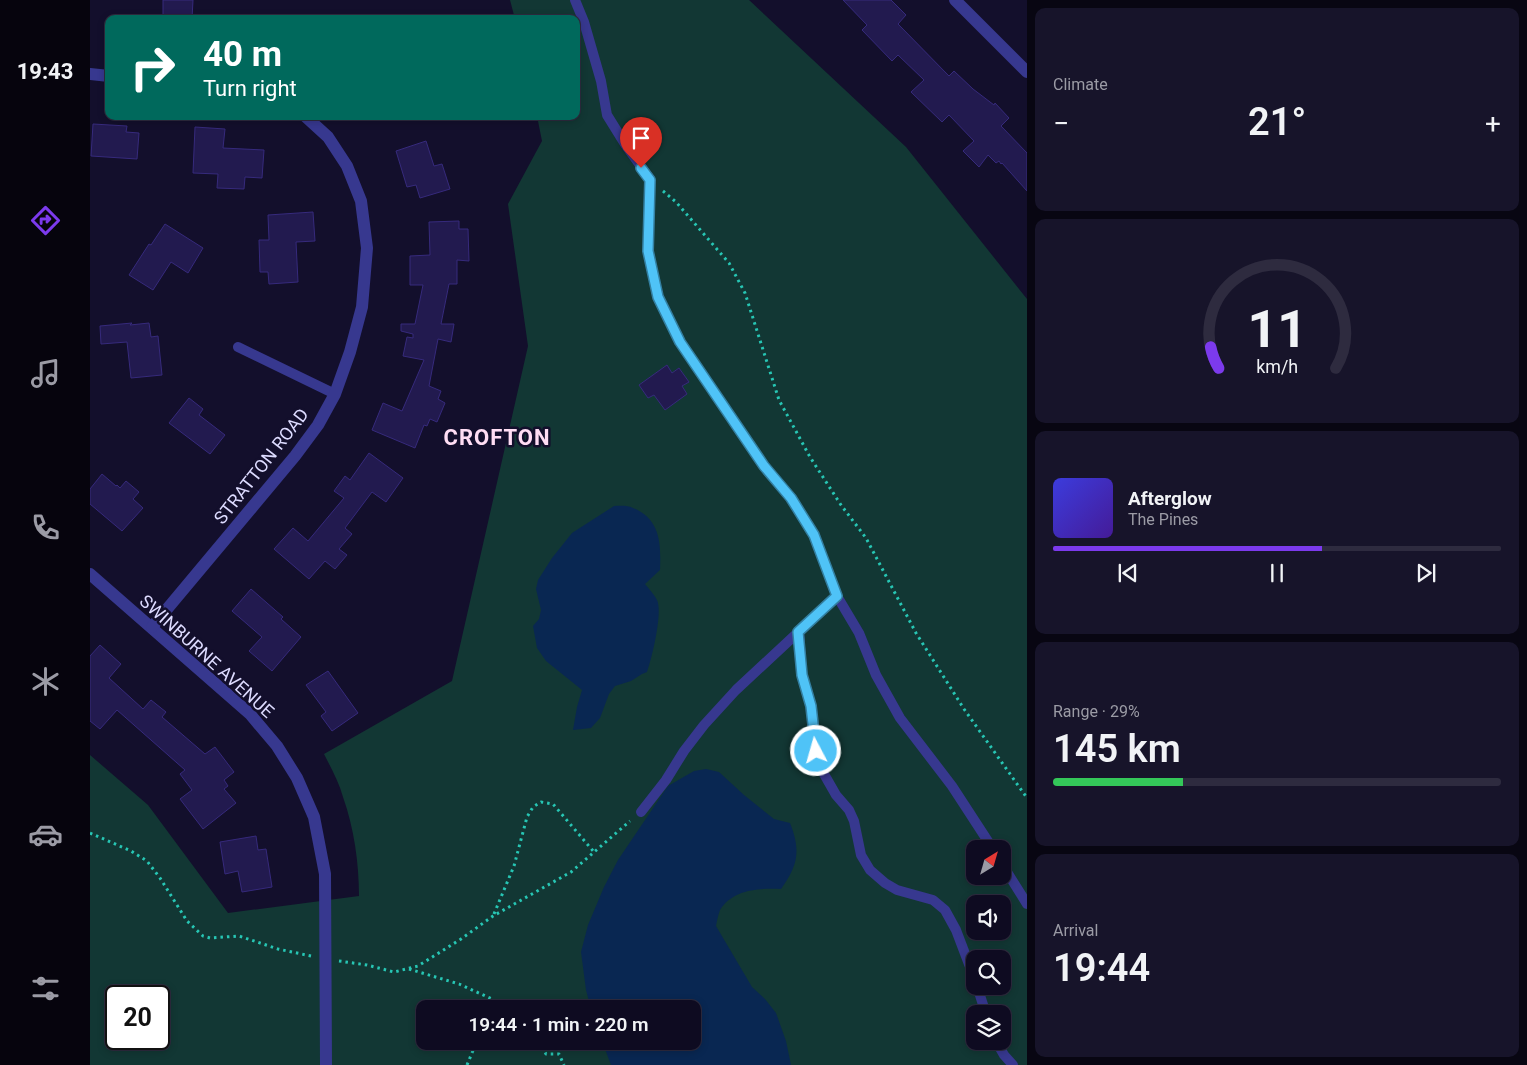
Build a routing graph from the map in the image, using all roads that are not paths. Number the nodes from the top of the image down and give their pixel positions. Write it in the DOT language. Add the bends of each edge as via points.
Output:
graph roads {
  1 [pos="575,0"];
  2 [pos="955,0"];
  3 [pos="1027,72"];
  4 [pos="90,74"];
  5 [pos="105,76"];
  6 [pos="309,120"];
  7 [pos="238,347"];
  8 [pos="335,394"];
  9 [pos="90,574"];
  10 [pos="837,596"];
  11 [pos="152,627"];
  12 [pos="798,632"];
  13 [pos="641,812"];
  14 [pos="987,840"];
  15 [pos="1011,878"];
  16 [pos="1027,904"];
  17 [pos="966,956"];
  18 [pos="1001,1050"];
  19 [pos="326,1065"];
  20 [pos="1013,1065"];
  1 -- 10 [label="lane" via="601,81 607,116 650,180 648,251 658,297 680,342 814,535"];
  2 -- 3 [label="street"];
  4 -- 5 [label="street"];
  6 -- 8 [label="street, STRATTON ROAD" via="328,137 347,166 361,201 367,248 362,307"];
  7 -- 8 [label="lane"];
  8 -- 11 [label="street, STRATTON ROAD" via="318,425 295,456"];
  9 -- 11 [label="street, SWINBURNE AVENUE"];
  10 -- 12 [label="lane"];
  10 -- 14 [label="lane" via="859,633 876,676 900,718 952,786"];
  11 -- 19 [label="street, SWINBURNE AVENUE" via="250,714 277,746 297,778 314,817 326,874"];
  12 -- 13 [label="lane" via="704,725"];
  12 -- 17 [label="lane" via="816,751 824,774 854,821 862,855 870,870 885,883 897,890 934,900 945,910"];
  15 -- 16 [label="lane"];
  18 -- 20 [label="lane"];
}
